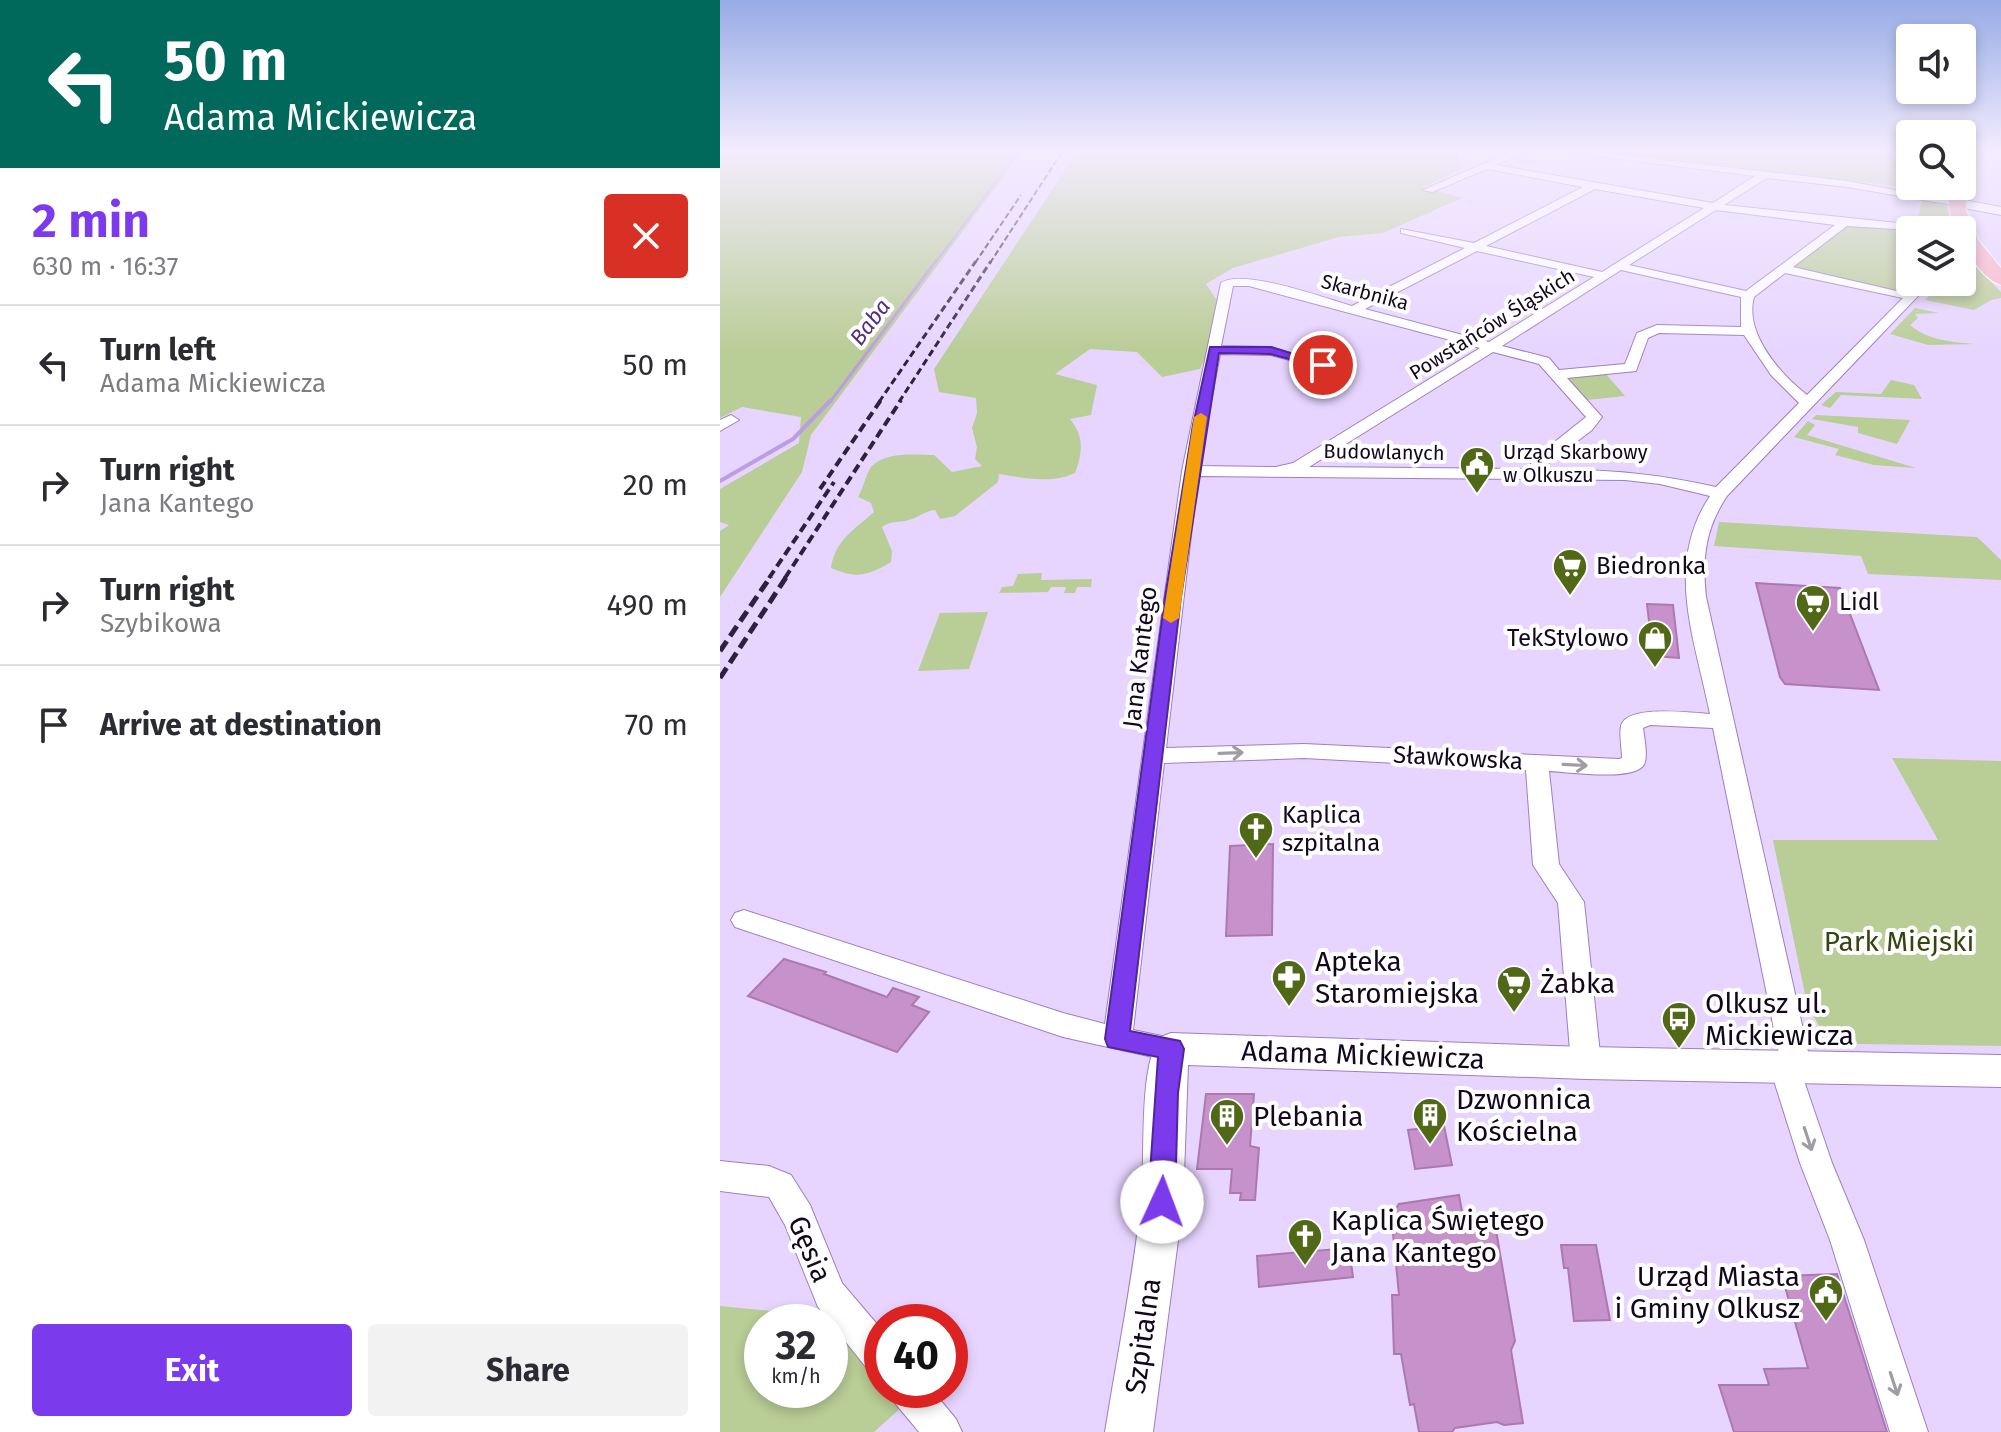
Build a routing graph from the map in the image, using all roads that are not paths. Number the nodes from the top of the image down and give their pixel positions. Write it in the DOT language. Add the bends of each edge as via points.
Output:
graph roads {
  1 [pos="1529,219"];
  2 [pos="1696,219"];
  3 [pos="1801,219"];
  4 [pos="1968,219"];
  5 [pos="1843,224"];
  6 [pos="1896,226"];
  7 [pos="1405,231"];
  8 [pos="1476,246"];
  9 [pos="1622,267"];
  10 [pos="1783,269"];
  11 [pos="1606,276"];
  12 [pos="2001,279"];
  13 [pos="1227,283"];
  14 [pos="1748,295"];
  15 [pos="1355,309"];
  16 [pos="1749,331"];
  17 [pos="1492,346"];
  18 [pos="1214,350"];
  19 [pos="1323,365"];
  20 [pos="1557,374"];
  21 [pos="1808,402"];
  22 [pos="1190,471"];
  23 [pos="1275,472"];
  24 [pos="1538,475"];
  25 [pos="1720,493"];
  26 [pos="1722,721"];
  27 [pos="1153,756"];
  28 [pos="1537,763"];
  29 [pos="744,920"];
  30 [pos="1117,1039"];
  31 [pos="1171,1049"];
  32 [pos="1586,1063"];
  33 [pos="1790,1065"];
  34 [pos="2001,1071"];
  35 [pos="720,1176"];
  36 [pos="864,1336"];
  37 [pos="923,1408"];
  38 [pos="943,1432"];
  39 [pos="1129,1432"];
  40 [pos="1909,1432"];
  1 -- 8 [label="street"];
  2 -- 9 [label="street, Powstańców Śląskich"];
  3 -- 5 [label="street"];
  4 -- 12 [label="main road" via="1969,242"];
  5 -- 6 [label="street"];
  5 -- 10 [label="street"];
  7 -- 8 [label="street"];
  8 -- 11 [label="street"];
  8 -- 15 [label="street"];
  9 -- 11 [label="street, Powstańców Śląskich"];
  9 -- 14 [label="street"];
  10 -- 14 [label="street"];
  10 -- 21 [label="street" via="1912,296"];
  11 -- 17 [label="street, Powstańców Śląskich"];
  13 -- 15 [label="street, Skarbnika" via="1249,282"];
  13 -- 18 [label="street, Jana Kantego"];
  14 -- 16 [label="street" via="1744,303"];
  15 -- 17 [label="street, Skarbnika"];
  16 -- 20 [label="street" via="1657,329 1642,336 1631,368"];
  16 -- 21 [label="street" via="1790,390"];
  17 -- 20 [label="street, Skarbnika" via="1544,361"];
  17 -- 23 [label="street, Powstańców Śląskich" via="1311,460"];
  18 -- 19 [label="street" via="1271,351"];
  18 -- 22 [label="street, Jana Kantego"];
  20 -- 24 [label="street" via="1594,417 1538,463"];
  21 -- 25 [label="street"];
  22 -- 23 [label="street, Budowlanych"];
  22 -- 27 [label="street, Jana Kantego"];
  23 -- 24 [label="street, Budowlanych"];
  24 -- 25 [label="street, Budowlanych" via="1642,476"];
  25 -- 26 [label="street" via="1703,517 1692,561"];
  28 -- 26 [label="street, Sławkowska, one-way" via="1621,767 1634,762 1632,725 1637,720"];
  26 -- 33 [label="street"];
  27 -- 28 [label="street, Sławkowska, one-way" via="1304,751"];
  27 -- 30 [label="street, Jana Kantego"];
  28 -- 32 [label="street" via="1546,865 1571,902"];
  29 -- 30 [label="street, Adama Mickiewicza"];
  30 -- 31 [label="street, Adama Mickiewicza"];
  31 -- 32 [label="street, Adama Mickiewicza"];
  31 -- 39 [label="street, Szpitalna" via="1162,1202"];
  32 -- 33 [label="street, Adama Mickiewicza"];
  33 -- 34 [label="street, Adama Mickiewicza"];
  33 -- 40 [label="street, one-way" via="1816,1163 1847,1240"];
  35 -- 36 [label="street, Gęsia" via="780,1186 830,1295"];
  37 -- 38 [label="street"];
}
